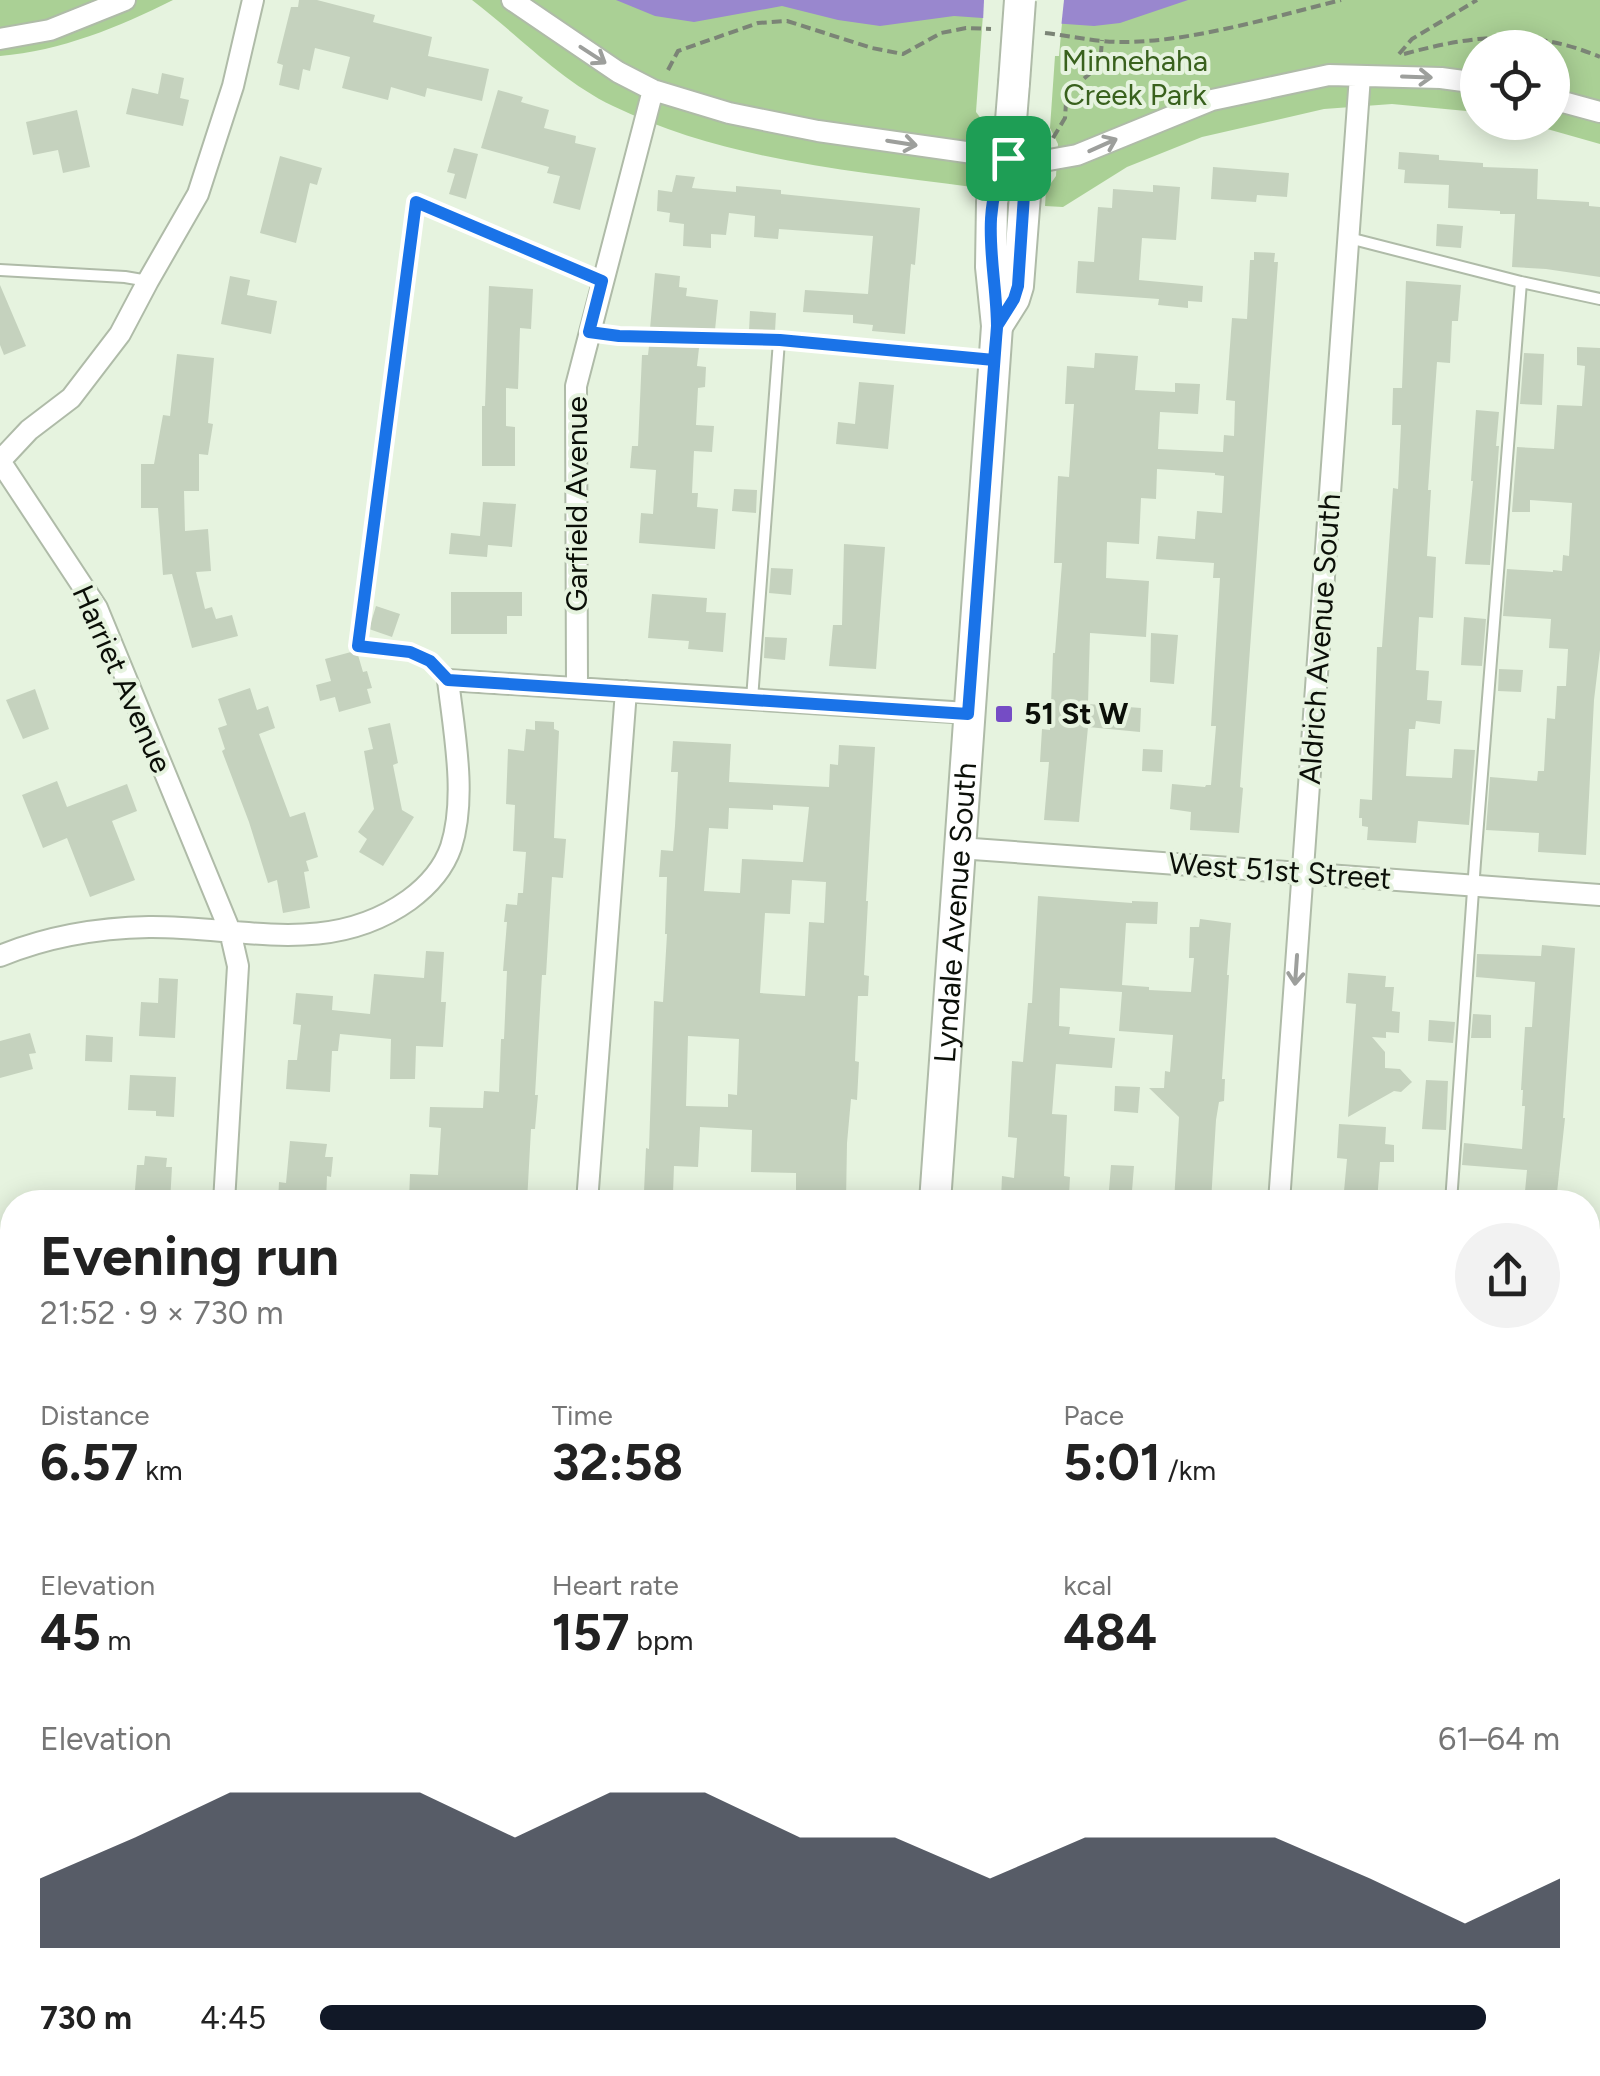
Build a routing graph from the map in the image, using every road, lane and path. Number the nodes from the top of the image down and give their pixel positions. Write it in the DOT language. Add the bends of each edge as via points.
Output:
graph roads {
  1 [pos="125,0"];
  2 [pos="253,0"];
  3 [pos="512,0"];
  4 [pos="1020,0"];
  5 [pos="1341,0"];
  6 [pos="1477,0"];
  7 [pos="980,28"];
  8 [pos="0,39"];
  9 [pos="1397,56"];
  10 [pos="1360,76"];
  11 [pos="1460,81"];
  12 [pos="658,84"];
  13 [pos="1570,104"];
  14 [pos="1600,112"];
  15 [pos="1050,143"];
  16 [pos="1008,158"];
  17 [pos="1349,238"];
  18 [pos="0,270"];
  19 [pos="148,281"];
  20 [pos="602,281"];
  21 [pos="1521,282"];
  22 [pos="1600,299"];
  23 [pos="589,332"];
  24 [pos="780,340"];
  25 [pos="994,360"];
  26 [pos="0,461"];
  27 [pos="448,680"];
  28 [pos="577,688"];
  29 [pos="626,692"];
  30 [pos="752,700"];
  31 [pos="968,714"];
  32 [pos="960,848"];
  33 [pos="1303,872"];
  34 [pos="1474,884"];
  35 [pos="1600,894"];
  36 [pos="230,931"];
  37 [pos="0,956"];
  38 [pos="225,1190"];
  39 [pos="588,1190"];
  40 [pos="936,1190"];
  41 [pos="1280,1190"];
  42 [pos="1453,1190"];
  1 -- 8 [label="street" via="50,30"];
  2 -- 19 [label="street, Harriet Avenue" via="198,194"];
  3 -- 12 [label="street, one-way" via="618,72"];
  4 -- 16 [label="main road, Lyndale Avenue South, bridge"];
  5 -- 15 [label="path" via="1174,38 1102,40 1100,65 1067,87 1065,118"];
  6 -- 9 [label="path" via="1412,39"];
  7 -- 12 [label="path" via="942,34 903,54 787,21 758,23 678,51"];
  10 -- 11 [label="street, one-way"];
  16 -- 10 [label="street, one-way" via="1065,158 1212,100 1329,75"];
  10 -- 17 [label="street, Aldrich Avenue South"];
  12 -- 16 [label="street, one-way" via="730,113"];
  12 -- 20 [label="street, Garfield Avenue"];
  13 -- 14 [label="street"];
  16 -- 25 [label="main road, Lyndale Avenue South" via="1025,200 1018,286 997,326"];
  17 -- 21 [label="lane"];
  17 -- 33 [label="street, Aldrich Avenue South"];
  18 -- 19 [label="lane"];
  19 -- 26 [label="street, Harriet Avenue" via="120,334 70,398"];
  20 -- 23 [label="street, Garfield Avenue"];
  20 -- 27 [label="lane" via="416,202 358,646 410,652"];
  21 -- 22 [label="lane"];
  21 -- 34 [label="lane"];
  23 -- 24 [label="lane"];
  23 -- 28 [label="street, Garfield Avenue" via="575,405"];
  24 -- 25 [label="lane"];
  24 -- 30 [label="lane"];
  25 -- 31 [label="main road, Lyndale Avenue South"];
  26 -- 36 [label="street, Harriet Avenue" via="97,608"];
  27 -- 28 [label="street"];
  27 -- 36 [label="street" via="458,815 444,866 392,912 355,927 304,936"];
  28 -- 29 [label="street"];
  29 -- 30 [label="street"];
  29 -- 39 [label="street"];
  30 -- 31 [label="street"];
  31 -- 32 [label="main road, Lyndale Avenue South"];
  32 -- 33 [label="street, West 51st Street"];
  32 -- 40 [label="main road, Lyndale Avenue South"];
  33 -- 34 [label="street, West 51st Street"];
  33 -- 41 [label="street, Aldrich Avenue South, one-way"];
  34 -- 35 [label="street, West 51st Street"];
  34 -- 42 [label="lane"];
  36 -- 37 [label="street" via="147,927 84,933"];
  36 -- 38 [label="street, Harriet Avenue" via="238,966"];
}
